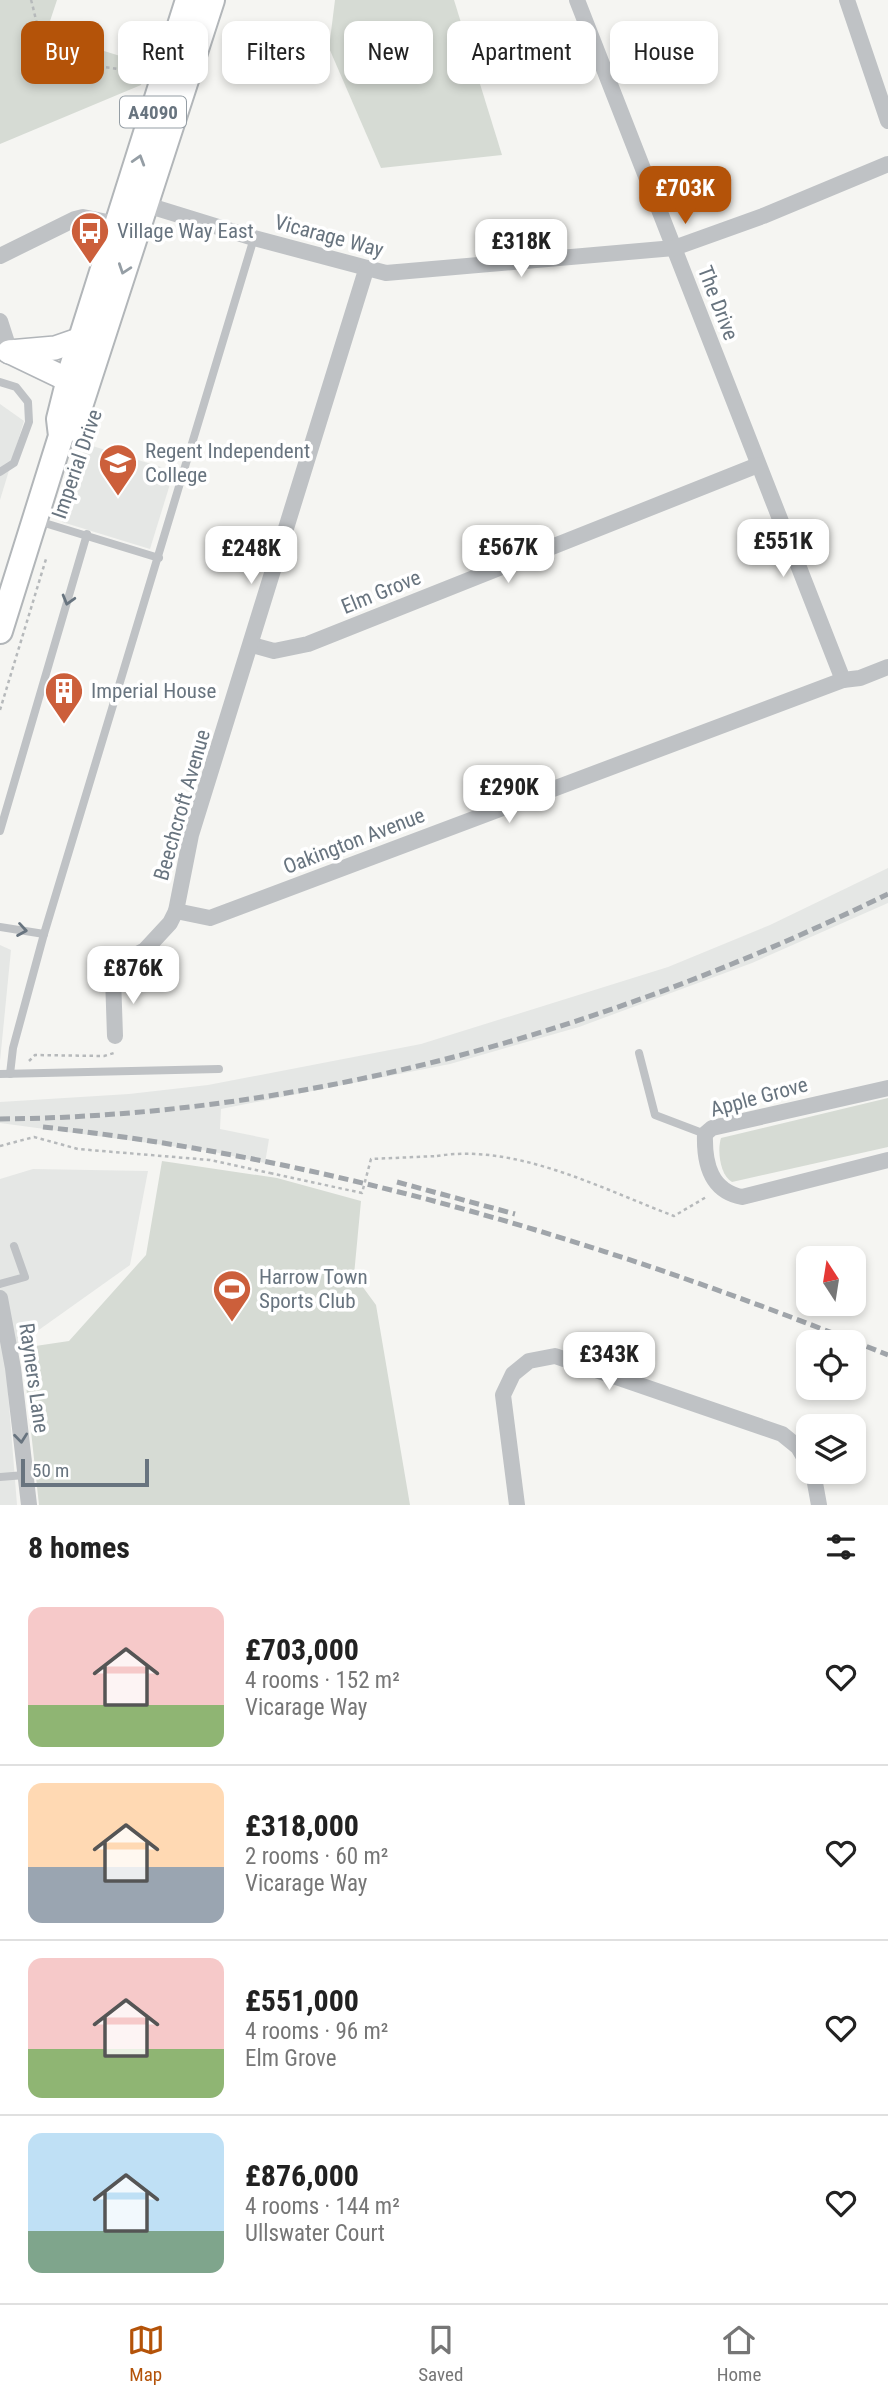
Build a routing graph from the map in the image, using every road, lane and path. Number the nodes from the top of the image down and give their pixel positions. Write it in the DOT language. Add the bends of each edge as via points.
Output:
graph roads {
  1 [pos="31,0"];
  2 [pos="188,0"];
  3 [pos="212,0"];
  4 [pos="577,0"];
  5 [pos="847,0"];
  6 [pos="181,21"];
  7 [pos="118,70"];
  8 [pos="162,84"];
  9 [pos="888,121"];
  10 [pos="888,164"];
  11 [pos="136,201"];
  12 [pos="117,224"];
  13 [pos="254,238"];
  14 [pos="674,248"];
  15 [pos="0,256"];
  16 [pos="366,270"];
  17 [pos="0,321"];
  18 [pos="81,339"];
  19 [pos="5,353"];
  20 [pos="0,382"];
  21 [pos="75,390"];
  22 [pos="73,438"];
  23 [pos="758,465"];
  24 [pos="0,472"];
  25 [pos="45,523"];
  26 [pos="87,534"];
  27 [pos="159,558"];
  28 [pos="0,631"];
  29 [pos="252,645"];
  30 [pos="888,667"];
  31 [pos="843,680"];
  32 [pos="2,694"];
  33 [pos="0,710"];
  34 [pos="0,831"];
  35 [pos="176,911"];
  36 [pos="0,927"];
  37 [pos="44,934"];
  38 [pos="115,1037"];
  39 [pos="639,1053"];
  40 [pos="219,1069"];
  41 [pos="0,1074"];
  42 [pos="10,1074"];
  43 [pos="26,1074"];
  44 [pos="888,1088"];
  45 [pos="705,1134"];
  46 [pos="0,1146"];
  47 [pos="888,1160"];
  48 [pos="719,1188"];
  49 [pos="14,1246"];
  50 [pos="0,1284"];
  51 [pos="0,1298"];
  52 [pos="796,1445"];
  53 [pos="25,1475"];
  54 [pos="0,1477"];
  55 [pos="816,1484"];
  56 [pos="29,1505"];
  57 [pos="517,1505"];
  58 [pos="820,1505"];
  1 -- 7 [label="path" via="44,41 56,53"];
  2 -- 6 [label="main road, Imperial Drive / A4090"];
  3 -- 11 [label="main road, Imperial Drive / A4090"];
  4 -- 14 [label="street, The Drive"];
  5 -- 9 [label="street"];
  11 -- 8 [label="main road, Imperial Drive / A4090, one-way"];
  10 -- 14 [label="street, Vicarage Way"];
  11 -- 12 [label="main road, Imperial Drive / A4090"];
  11 -- 13 [label="street, Vicarage Way"];
  11 -- 21 [label="main road, Imperial Drive / A4090, one-way"];
  12 -- 15 [label="street" via="75,219"];
  12 -- 18 [label="main road, Imperial Drive / A4090"];
  13 -- 16 [label="street, Vicarage Way"];
  13 -- 27 [label="lane"];
  14 -- 16 [label="street, Vicarage Way" via="387,273"];
  14 -- 23 [label="street, The Drive"];
  16 -- 29 [label="street, Beechcroft Avenue"];
  17 -- 19 [label="street"];
  18 -- 19 [label="street" via="55,348"];
  18 -- 21 [label="main road, Imperial Drive / A4090"];
  19 -- 21 [label="street"];
  20 -- 24 [label="lane" via="16,387 28,402 29,422 14,463"];
  21 -- 22 [label="main road, Imperial Drive / A4090" via="59,419"];
  22 -- 25 [label="main road, Imperial Drive / A4090"];
  22 -- 25 [label="path, Imperial Drive"];
  23 -- 29 [label="street, Elm Grove" via="308,644 274,651"];
  23 -- 31 [label="street, The Drive"];
  25 -- 26 [label="lane"];
  25 -- 28 [label="main road, Imperial Drive / A4090"];
  25 -- 32 [label="path, Imperial Drive"];
  26 -- 27 [label="lane"];
  26 -- 34 [label="lane, one-way"];
  27 -- 37 [label="lane"];
  29 -- 35 [label="street, Beechcroft Avenue" via="191,835"];
  30 -- 31 [label="street, Oakington Avenue"];
  31 -- 35 [label="street, Oakington Avenue" via="210,918"];
  32 -- 33 [label="path, Imperial Drive"];
  35 -- 38 [label="street" via="158,937 118,964 113,977"];
  36 -- 37 [label="lane, one-way"];
  37 -- 42 [label="lane"];
  38 -- 43 [label="path" via="116,1052 104,1056 35,1055 27,1063"];
  39 -- 45 [label="lane" via="655,1115"];
  40 -- 43 [label="lane"];
  41 -- 42 [label="lane"];
  42 -- 43 [label="lane"];
  44 -- 45 [label="street, Apple Grove" via="751,1117"];
  45 -- 48 [label="street, Apple Grove" via="712,1177"];
  46 -- 48 [label="path, bridge" via="34,1137 78,1149 210,1160 362,1193 371,1159 452,1153 510,1158 564,1172 674,1216"];
  47 -- 48 [label="street" via="742,1196"];
  49 -- 50 [label="lane" via="25,1277"];
  51 -- 53 [label="street, Rayners Lane, one-way"];
  52 -- 57 [label="street" via="782,1434 555,1356 529,1361 513,1374 503,1395"];
  53 -- 54 [label="lane"];
  53 -- 56 [label="street, Rayners Lane"];
  55 -- 58 [label="street"];
}
